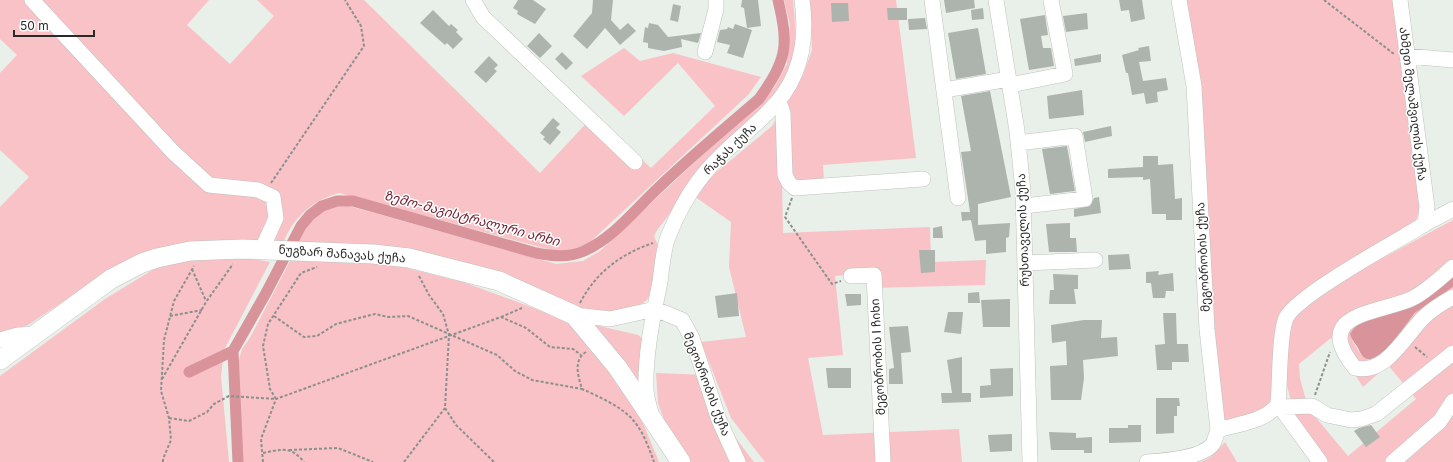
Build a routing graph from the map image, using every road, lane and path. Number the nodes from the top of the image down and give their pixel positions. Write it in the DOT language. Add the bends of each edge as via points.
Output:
graph roads {
  1 [pos="32,0"];
  2 [pos="345,0"];
  3 [pos="473,0"];
  4 [pos="716,0"];
  5 [pos="802,0"];
  6 [pos="932,0"];
  7 [pos="996,0"];
  8 [pos="1051,0"];
  9 [pos="1179,0"];
  10 [pos="1324,0"];
  11 [pos="1400,0"];
  12 [pos="705,52"];
  13 [pos="1407,56"];
  14 [pos="1453,60"];
  15 [pos="1009,82"];
  16 [pos="944,90"];
  17 [pos="776,104"];
  18 [pos="1018,143"];
  19 [pos="635,162"];
  20 [pos="923,178"];
  21 [pos="795,188"];
  22 [pos="264,193"];
  23 [pos="958,198"];
  24 [pos="1024,206"];
  25 [pos="1453,209"];
  26 [pos="1425,224"];
  27 [pos="668,238"];
  28 [pos="243,249"];
  29 [pos="205,250"];
  30 [pos="267,250"];
  31 [pos="332,252"];
  32 [pos="409,258"];
  33 [pos="1095,260"];
  34 [pos="1025,263"];
  35 [pos="1453,267"];
  36 [pos="192,270"];
  37 [pos="851,276"];
  38 [pos="1453,297"];
  39 [pos="206,302"];
  40 [pos="655,309"];
  41 [pos="202,310"];
  42 [pos="574,315"];
  43 [pos="170,316"];
  44 [pos="274,316"];
  45 [pos="37,334"];
  46 [pos="449,335"];
  47 [pos="1406,338"];
  48 [pos="1340,339"];
  49 [pos="0,340"];
  50 [pos="599,343"];
  51 [pos="1453,353"];
  52 [pos="581,355"];
  53 [pos="0,360"];
  54 [pos="1437,366"];
  55 [pos="161,380"];
  56 [pos="582,389"];
  57 [pos="276,399"];
  58 [pos="1453,401"];
  59 [pos="1279,405"];
  60 [pos="1312,406"];
  61 [pos="445,408"];
  62 [pos="169,418"];
  63 [pos="653,420"];
  64 [pos="1218,430"];
  65 [pos="289,450"];
  66 [pos="263,453"];
  67 [pos="1193,458"];
  68 [pos="163,462"];
  69 [pos="263,462"];
  70 [pos="304,462"];
  71 [pos="373,462"];
  72 [pos="404,462"];
  73 [pos="494,462"];
  74 [pos="654,462"];
  75 [pos="681,462"];
  76 [pos="738,462"];
  77 [pos="884,462"];
  78 [pos="1030,462"];
  79 [pos="1147,462"];
  80 [pos="1320,462"];
  81 [pos="1393,462"];
  1 -- 22 [label="street" via="173,152 209,185 258,190"];
  2 -- 22 [label="path" via="361,26 364,46"];
  3 -- 19 [label="street" via="483,17"];
  4 -- 12 [label="street"];
  5 -- 17 [label="street, რაჭას ქუჩა" via="805,29 802,54 795,75"];
  6 -- 16 [label="street"];
  7 -- 15 [label="street, რუსთაველის ქუჩა"];
  8 -- 15 [label="street" via="1065,74"];
  9 -- 64 [label="street, მეგობრობის ქუჩა" via="1194,86 1207,329"];
  10 -- 13 [label="path" via="1395,55"];
  11 -- 13 [label="street, ახმეთ მელაშვილის ქუჩა"];
  13 -- 14 [label="street"];
  13 -- 26 [label="street, ახმეთ მელაშვილის ქუჩა" via="1427,208"];
  15 -- 16 [label="street"];
  15 -- 18 [label="street, რუსთაველის ქუჩა"];
  16 -- 23 [label="street"];
  17 -- 21 [label="street" via="783,113 785,175 789,184"];
  17 -- 27 [label="street, რაჭას ქუჩა" via="716,159 703,175 680,210"];
  18 -- 24 [label="street, რუსთაველის ქუჩა"];
  18 -- 24 [label="street" via="1075,136 1085,199"];
  20 -- 21 [label="street"];
  21 -- 37 [label="path" via="785,217 832,284"];
  22 -- 30 [label="street" via="273,197 276,218"];
  24 -- 34 [label="street, რუსთაველის ქუჩა"];
  25 -- 26 [label="street"];
  26 -- 59 [label="street" via="1336,277 1292,309 1284,325"];
  27 -- 40 [label="street, რაჭას ქუჩა"];
  27 -- 42 [label="path" via="634,250 614,262 589,286"];
  28 -- 29 [label="main road, ნუგზარ შანავას ქუჩა"];
  28 -- 30 [label="main road, ნუგზარ შანავას ქუჩა"];
  28 -- 39 [label="path"];
  29 -- 36 [label="path"];
  29 -- 45 [label="main road, ნუგზარ შანავას ქუჩა" via="157,258 127,270"];
  30 -- 31 [label="main road, ნუგზარ შანავას ქუჩა"];
  31 -- 32 [label="main road, ნუგზარ შანავას ქუჩა"];
  31 -- 44 [label="path" via="316,267 301,273"];
  32 -- 42 [label="main road, ნუგზარ შანავას ქუჩა" via="499,281"];
  32 -- 46 [label="path" via="429,295 443,314"];
  33 -- 34 [label="street"];
  34 -- 78 [label="street, რუსთაველის ქუჩა"];
  35 -- 48 [label="street" via="1411,298 1351,319 1345,325"];
  36 -- 39 [label="path"];
  36 -- 43 [label="path" via="174,301"];
  37 -- 77 [label="street, მეგობრობის I ჩიხი" via="874,275"];
  38 -- 47 [label="street" via="1422,319"];
  39 -- 41 [label="path"];
  40 -- 42 [label="street" via="610,320"];
  40 -- 63 [label="street, რაჭას ქუჩა" via="647,361 646,391"];
  40 -- 76 [label="street, მეგობრობის ქუჩა" via="682,320 692,338 719,420"];
  41 -- 43 [label="path"];
  41 -- 55 [label="path"];
  42 -- 50 [label="main road, ნუგზარ შანავას ქუჩა"];
  43 -- 55 [label="path" via="164,340"];
  44 -- 46 [label="path" via="304,337 317,336 336,324 375,314 388,317 408,316"];
  44 -- 57 [label="path" via="268,324 263,346 270,389"];
  45 -- 49 [label="street" via="18,335"];
  45 -- 53 [label="main road, ნუგზარ შანავას ქუჩა"];
  46 -- 52 [label="path" via="501,317 526,328 550,347 573,348"];
  46 -- 56 [label="path" via="497,354 515,371 532,380"];
  46 -- 57 [label="path"];
  46 -- 61 [label="path"];
  47 -- 48 [label="street" via="1392,354 1374,368 1362,369 1355,368 1349,360 1341,347"];
  47 -- 54 [label="path"];
  48 -- 60 [label="path" via="1331,349"];
  50 -- 52 [label="path"];
  50 -- 63 [label="main road, ნუგზარ შანავას ქუჩა"];
  51 -- 54 [label="street"];
  52 -- 56 [label="path" via="577,375"];
  54 -- 60 [label="street" via="1376,414 1361,419 1337,418"];
  55 -- 62 [label="path" via="161,392"];
  56 -- 74 [label="path" via="606,400 633,419 645,438"];
  57 -- 62 [label="path" via="229,396 214,404 207,412 189,420"];
  57 -- 66 [label="path" via="261,439"];
  58 -- 81 [label="street" via="1440,421"];
  59 -- 60 [label="street"];
  59 -- 64 [label="street" via="1266,416"];
  59 -- 80 [label="street"];
  61 -- 72 [label="path"];
  61 -- 73 [label="path" via="456,425"];
  62 -- 68 [label="path" via="171,440"];
  63 -- 75 [label="main road, ნუგზარ შანავას ქუჩა"];
  64 -- 67 [label="street" via="1212,444"];
  65 -- 66 [label="path"];
  65 -- 70 [label="path"];
  65 -- 71 [label="path" via="338,448"];
  66 -- 69 [label="path"];
  67 -- 79 [label="street"];
}
